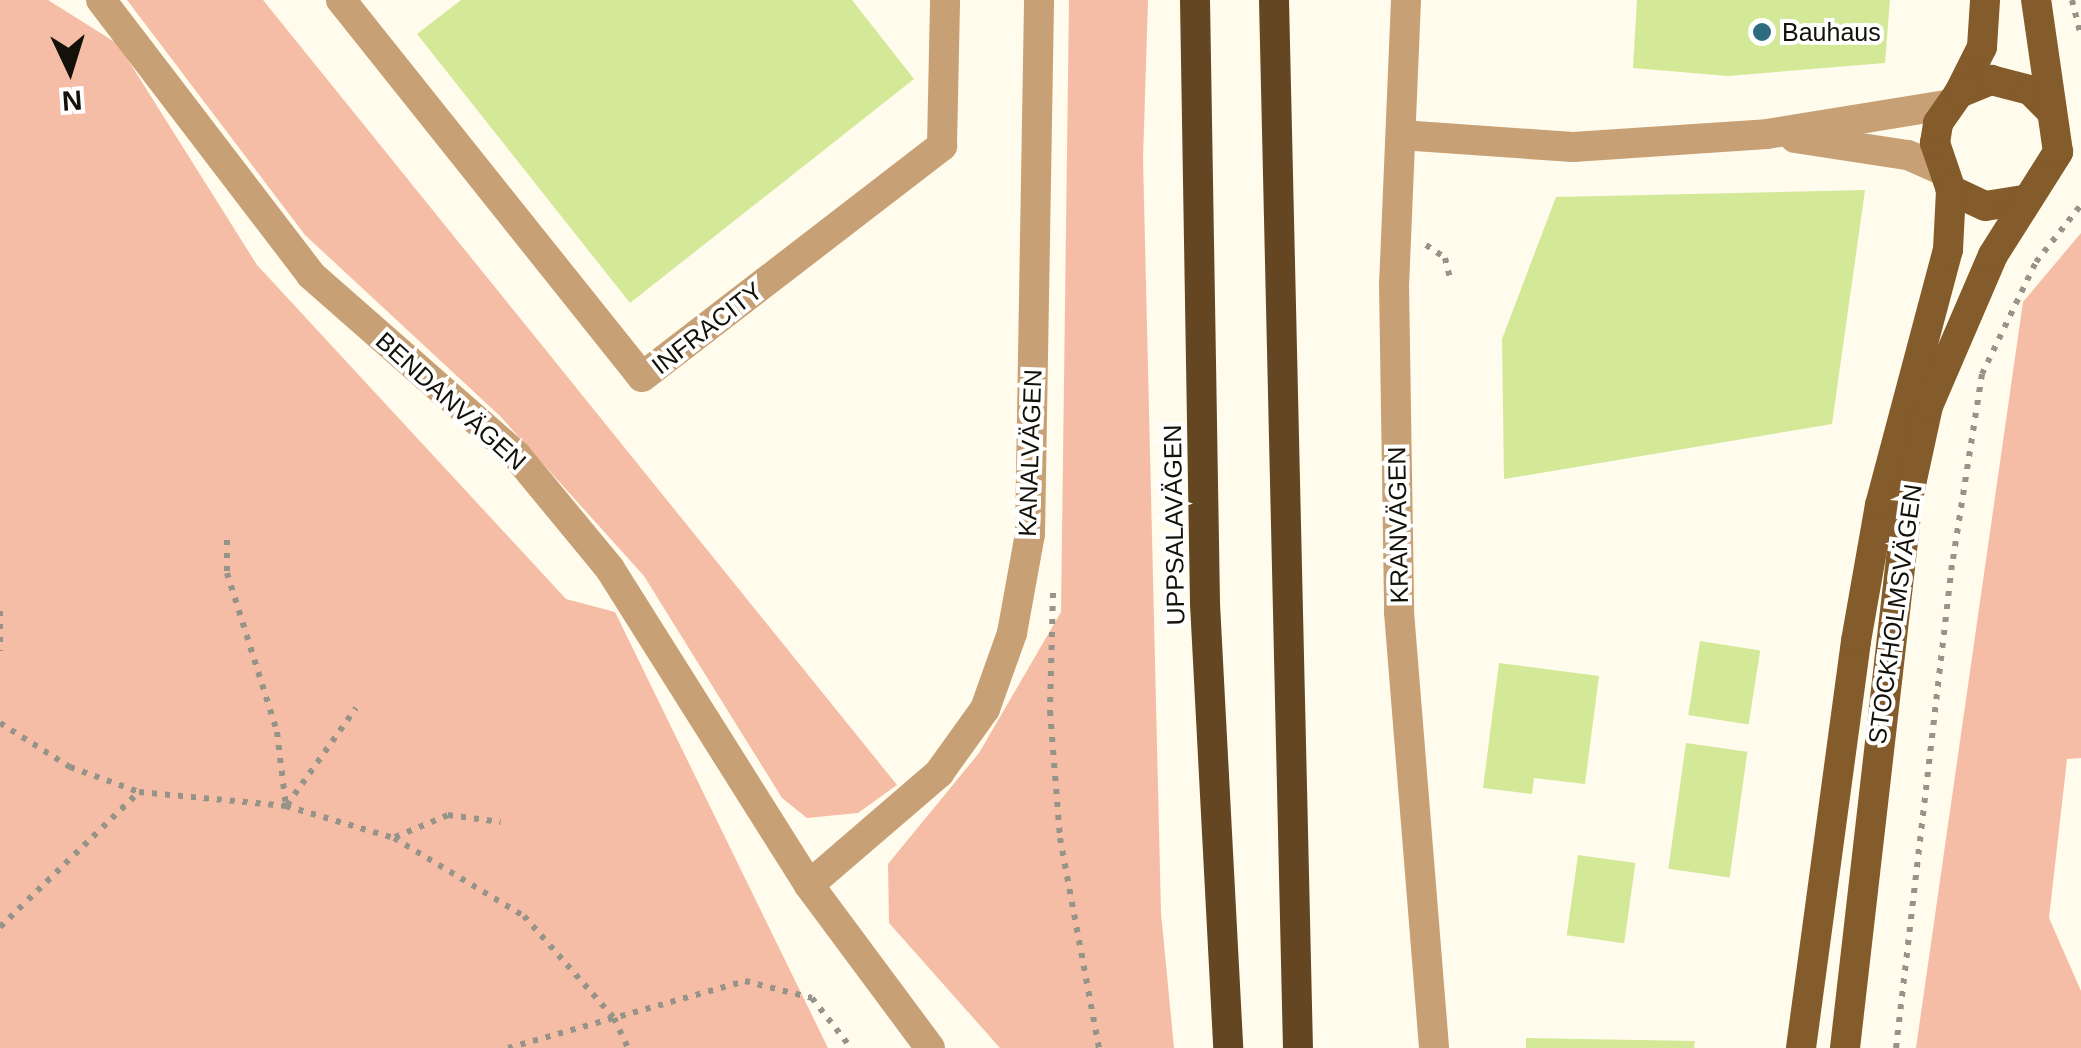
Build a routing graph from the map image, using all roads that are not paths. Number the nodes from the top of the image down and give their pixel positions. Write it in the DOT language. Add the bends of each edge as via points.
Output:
graph roads {
  1 [pos="102,0"];
  2 [pos="342,0"];
  3 [pos="945,0"];
  4 [pos="1039,0"];
  5 [pos="1195,0"];
  6 [pos="1274,0"];
  7 [pos="1406,0"];
  8 [pos="1985,0"];
  9 [pos="2036,0"];
  10 [pos="1952,99"];
  11 [pos="2050,108"];
  12 [pos="1768,134"];
  13 [pos="1402,135"];
  14 [pos="1946,179"];
  15 [pos="2022,200"];
  16 [pos="809,885"];
  17 [pos="934,1048"];
  18 [pos="1228,1048"];
  19 [pos="1298,1048"];
  20 [pos="1434,1048"];
  21 [pos="1801,1048"];
  22 [pos="1845,1048"];
  1 -- 16 [label="street, BENDANVÄGEN" via="311,275 517,456 610,569"];
  2 -- 3 [label="street, INFRACITY" via="642,378 942,146"];
  4 -- 16 [label="street, KANALVÄGEN" via="1030,534 1012,633 984,709 939,773"];
  5 -- 18 [label="highway, UPPSALAVÄGEN" via="1205,604"];
  6 -- 19 [label="highway"];
  7 -- 13 [label="street, KRANVÄGEN"];
  8 -- 10 [label="main road, STOCKHOLMSVÄGEN" via="1982,47"];
  9 -- 11 [label="main road, STOCKHOLMSVÄGEN"];
  10 -- 11 [label="main road" via="1991,80 2010,82"];
  10 -- 12 [label="street"];
  10 -- 14 [label="main road, STOCKHOLMSVÄGEN" via="1935,143"];
  11 -- 15 [label="main road, STOCKHOLMSVÄGEN" via="2058,152 2051,170"];
  12 -- 13 [label="street" via="1573,147"];
  12 -- 14 [label="street" via="1908,154"];
  13 -- 20 [label="street, KRANVÄGEN" via="1394,283 1399,612"];
  14 -- 15 [label="main road" via="1985,206"];
  14 -- 21 [label="main road, STOCKHOLMSVÄGEN" via="1948,250 1880,505"];
  15 -- 22 [label="main road, STOCKHOLMSVÄGEN" via="1961,321 1928,406 1916,461"];
  16 -- 17 [label="street, BENDANVÄGEN" via="906,1022"];
}
